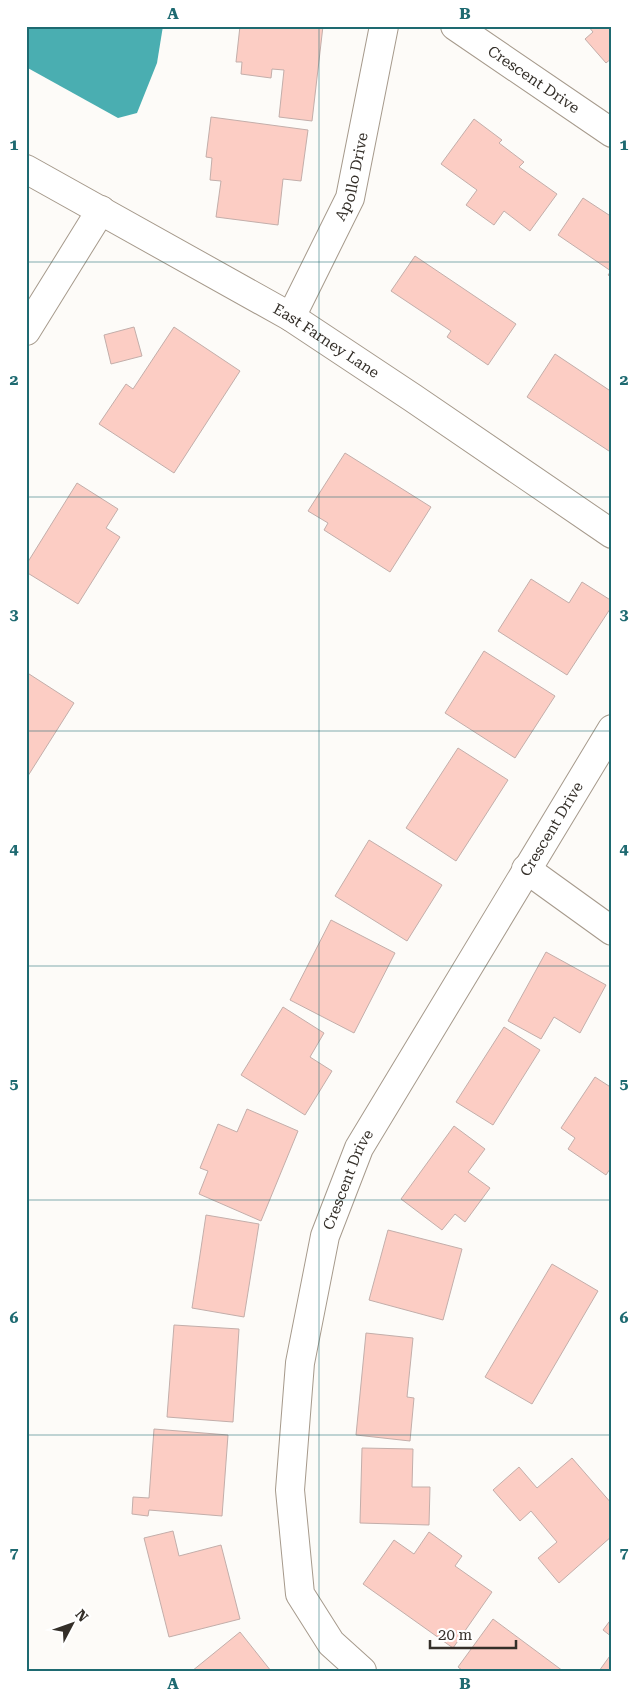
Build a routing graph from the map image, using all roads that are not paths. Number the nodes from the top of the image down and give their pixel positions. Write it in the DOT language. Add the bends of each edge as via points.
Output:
graph roads {
  1 [pos="384,26"];
  2 [pos="455,26"];
  3 [pos="612,133"];
  4 [pos="26,170"];
  5 [pos="101,210"];
  6 [pos="291,317"];
  7 [pos="26,332"];
  8 [pos="612,534"];
  9 [pos="612,729"];
  10 [pos="526,869"];
  11 [pos="612,931"];
  12 [pos="362,1671"];
  1 -- 6 [label="street, Apollo Drive" via="350,198"];
  2 -- 3 [label="street, Crescent Drive"];
  4 -- 5 [label="street, East Farney Lane"];
  5 -- 6 [label="street, East Farney Lane"];
  5 -- 7 [label="street"];
  6 -- 8 [label="street, East Farney Lane"];
  9 -- 10 [label="street, Crescent Drive"];
  10 -- 11 [label="street"];
  10 -- 12 [label="street, Crescent Drive" via="359,1148 325,1236 300,1363 290,1490 300,1594 331,1643"];
}
